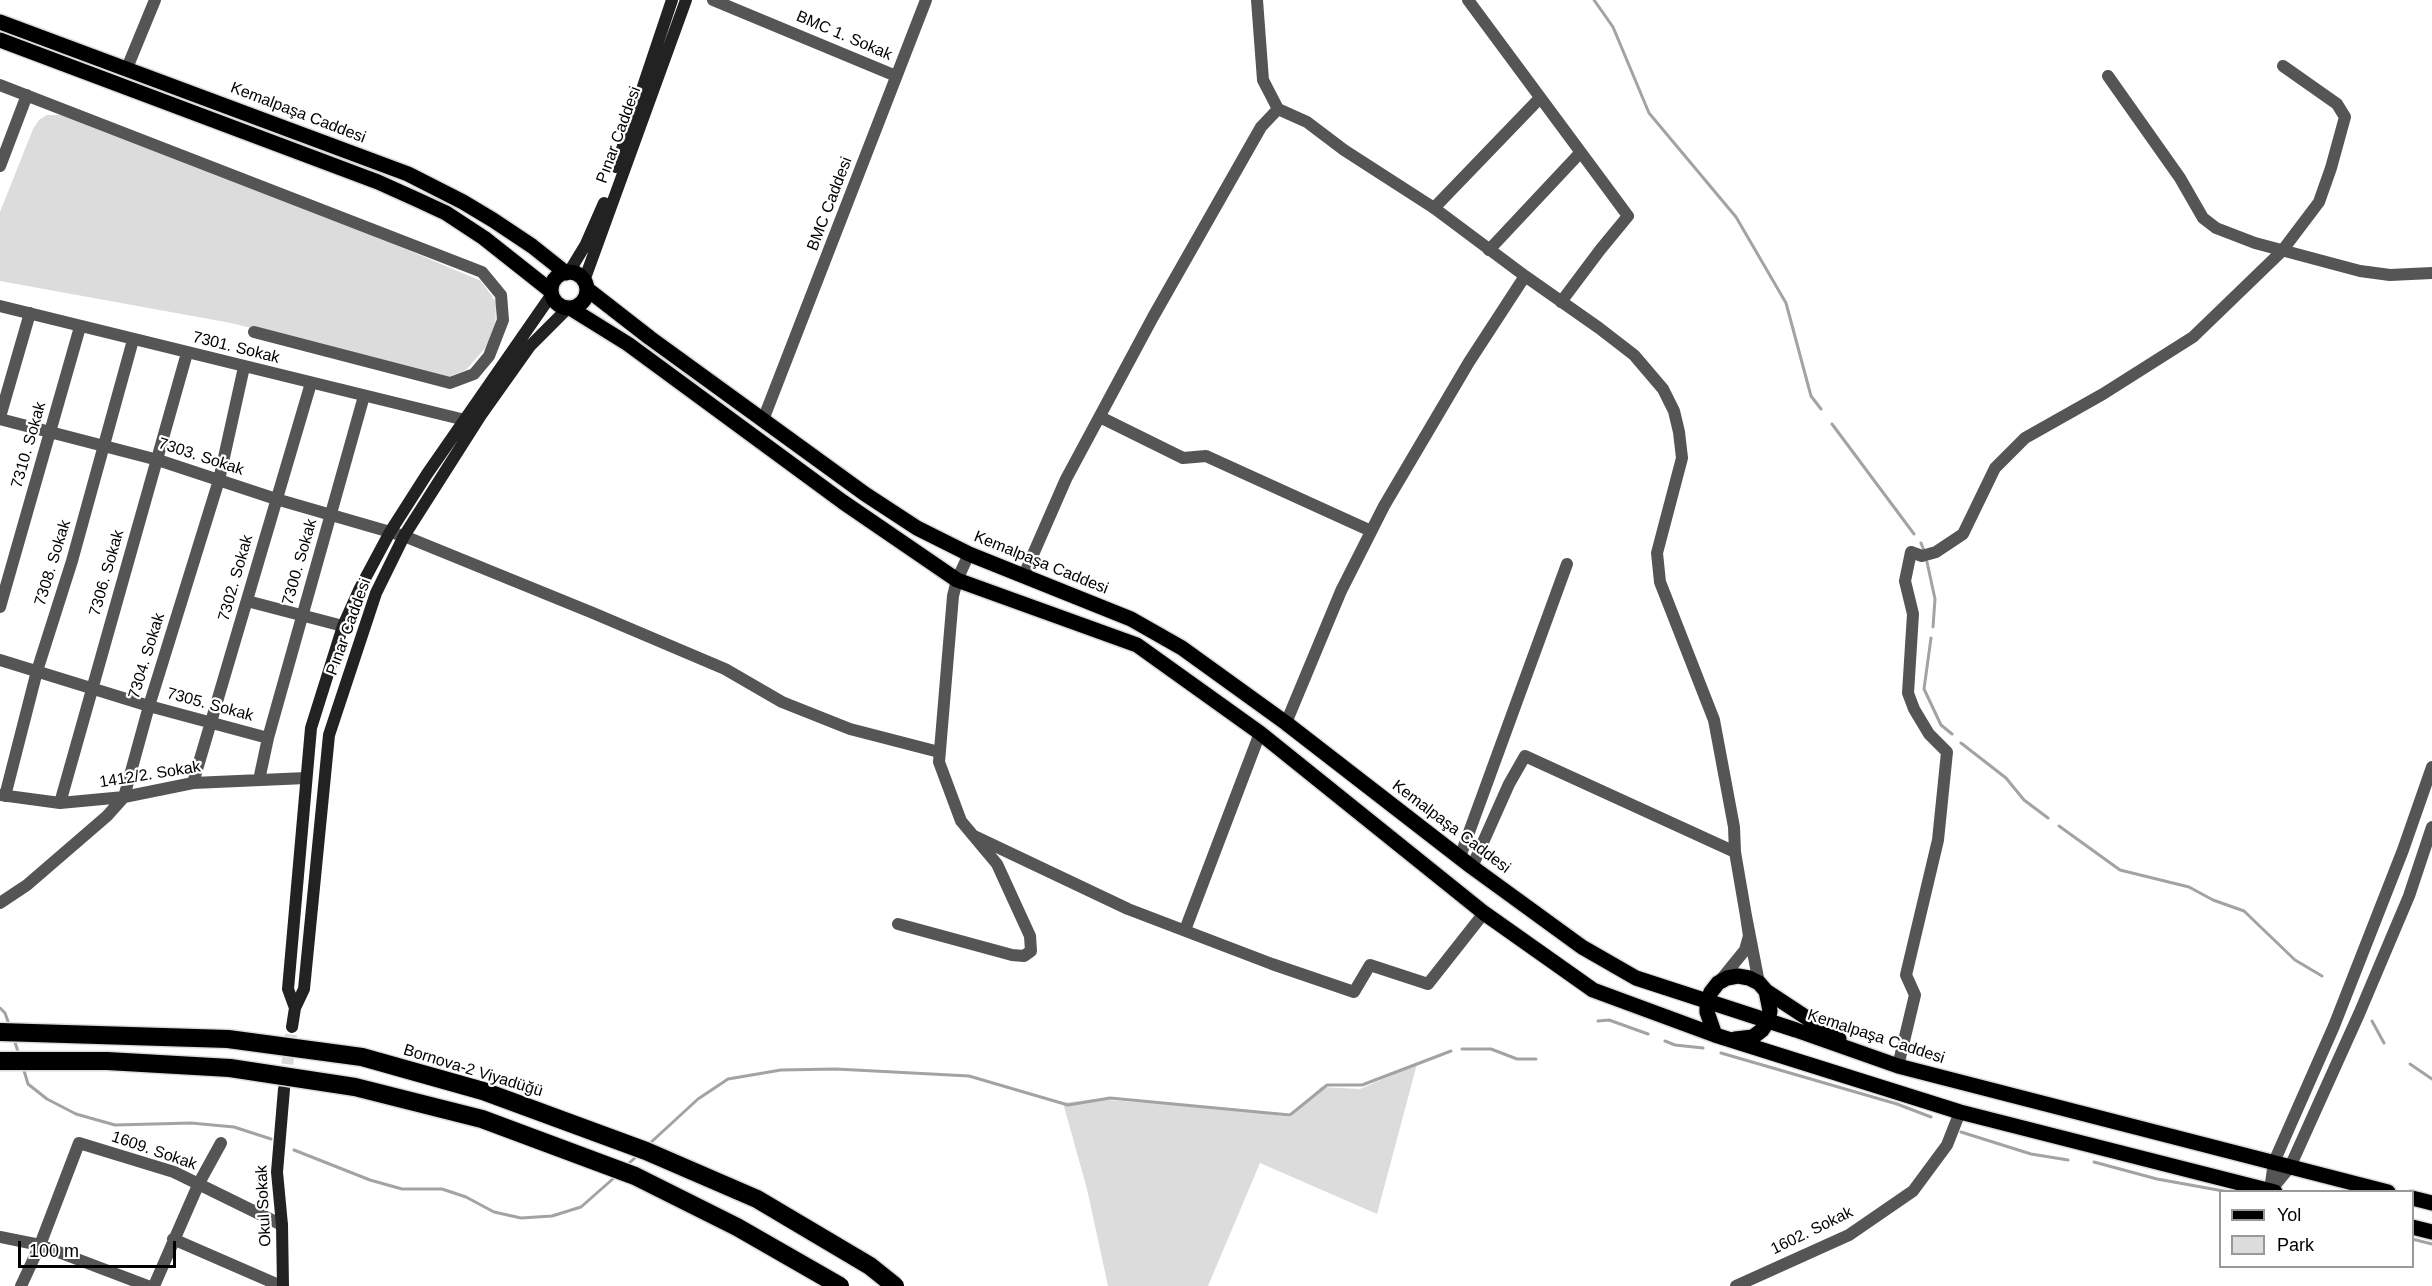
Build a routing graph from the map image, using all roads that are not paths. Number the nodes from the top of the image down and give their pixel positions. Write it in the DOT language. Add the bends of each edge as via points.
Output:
graph roads {
  1 [pos="155,0"];
  2 [pos="672,0"];
  3 [pos="686,0"];
  4 [pos="713,0"];
  5 [pos="926,0"];
  6 [pos="1257,0"];
  7 [pos="1468,0"];
  8 [pos="0,22"];
  9 [pos="0,40"];
  10 [pos="2283,66"];
  11 [pos="127,68"];
  12 [pos="896,76"];
  13 [pos="2108,76"];
  14 [pos="0,85"];
  15 [pos="27,95"];
  16 [pos="1540,98"];
  17 [pos="1278,109"];
  18 [pos="1580,153"];
  19 [pos="0,166"];
  20 [pos="1434,208"];
  21 [pos="1489,250"];
  22 [pos="2282,251"];
  23 [pos="568,272"];
  24 [pos="2432,273"];
  25 [pos="1525,276"];
  26 [pos="586,285"];
  27 [pos="551,293"];
  28 [pos="1561,302"];
  29 [pos="0,306"];
  30 [pos="569,308"];
  31 [pos="30,313"];
  32 [pos="80,327"];
  33 [pos="254,332"];
  34 [pos="133,340"];
  35 [pos="187,353"];
  36 [pos="244,367"];
  37 [pos="311,383"];
  38 [pos="364,396"];
  39 [pos="1100,417"];
  40 [pos="0,418"];
  41 [pos="763,420"];
  42 [pos="469,423"];
  43 [pos="50,431"];
  44 [pos="104,447"];
  45 [pos="158,460"];
  46 [pos="219,480"];
  47 [pos="276,499"];
  48 [pos="331,514"];
  49 [pos="1371,531"];
  50 [pos="390,532"];
  51 [pos="404,536"];
  52 [pos="969,554"];
  53 [pos="1567,564"];
  54 [pos="1024,575"];
  55 [pos="957,580"];
  56 [pos="247,601"];
  57 [pos="0,607"];
  58 [pos="302,617"];
  59 [pos="342,627"];
  60 [pos="0,660"];
  61 [pos="37,671"];
  62 [pos="91,687"];
  63 [pos="149,706"];
  64 [pos="210,722"];
  65 [pos="1286,723"];
  66 [pos="1260,733"];
  67 [pos="268,738"];
  68 [pos="939,752"];
  69 [pos="2432,767"];
  70 [pos="306,778"];
  71 [pos="259,780"];
  72 [pos="193,783"];
  73 [pos="3,796"];
  74 [pos="124,797"];
  75 [pos="60,803"];
  76 [pos="2432,827"];
  77 [pos="974,836"];
  78 [pos="1735,852"];
  79 [pos="1460,857"];
  80 [pos="1472,867"];
  81 [pos="0,903"];
  82 [pos="1484,913"];
  83 [pos="1746,916"];
  84 [pos="898,924"];
  85 [pos="1185,930"];
  86 [pos="1718,983"];
  87 [pos="1762,987"];
  88 [pos="1707,1002"];
  89 [pos="294,1008"];
  90 [pos="1768,1022"];
  91 [pos="292,1027"];
  92 [pos="0,1032"];
  93 [pos="1715,1035"];
  94 [pos="1732,1039"];
  95 [pos="1862,1053"];
  96 [pos="0,1061"];
  97 [pos="1898,1066"];
  98 [pos="284,1089"];
  99 [pos="1960,1112"];
  100 [pos="221,1143"];
  101 [pos="2274,1162"];
  102 [pos="2290,1167"];
  103 [pos="199,1183"];
  104 [pos="2268,1190"];
  105 [pos="2272,1190"];
  106 [pos="2273,1190"];
  107 [pos="2384,1190"];
  108 [pos="2414,1198"];
  109 [pos="2432,1203"];
  110 [pos="282,1225"];
  111 [pos="2414,1228"];
  112 [pos="2432,1232"];
  113 [pos="0,1236"];
  114 [pos="173,1239"];
  115 [pos="39,1245"];
  116 [pos="21,1286"];
  117 [pos="148,1286"];
  118 [pos="154,1286"];
  119 [pos="282,1286"];
  120 [pos="840,1286"];
  121 [pos="895,1286"];
  122 [pos="1736,1286"];
  1 -- 11 [label="street"];
  2 -- 23 [label="main road, Pınar Caddesi" via="600,212"];
  3 -- 26 [label="main road, Pınar Caddesi"];
  4 -- 12 [label="street, BMC 1. Sokak"];
  5 -- 12 [label="street, BMC Caddesi"];
  6 -- 17 [label="street" via="1263,80"];
  7 -- 16 [label="street"];
  8 -- 11 [label="main road, Kemalpaşa Caddesi"];
  9 -- 27 [label="main road" via="418,200 484,237"];
  10 -- 22 [label="street" via="2337,104 2345,117 2319,202"];
  11 -- 23 [label="main road, Kemalpaşa Caddesi" via="408,174 493,220"];
  12 -- 41 [label="street, BMC Caddesi"];
  13 -- 22 [label="street" via="2180,178 2203,218 2233,236"];
  14 -- 15 [label="street"];
  15 -- 19 [label="street"];
  15 -- 33 [label="street" via="482,272 501,295 502,320 489,356 474,374 450,383"];
  16 -- 18 [label="street"];
  16 -- 20 [label="street"];
  17 -- 20 [label="street" via="1307,122"];
  17 -- 39 [label="street" via="1261,127 1237,168"];
  18 -- 21 [label="street"];
  18 -- 28 [label="street" via="1628,216"];
  20 -- 21 [label="street"];
  21 -- 25 [label="street"];
  22 -- 24 [label="street" via="2360,271 2390,275"];
  22 -- 97 [label="street" via="2193,336 2025,438 1995,468 1963,534 1936,552 1922,556 1911,552 1905,581 1913,614 1908,693 1929,734 1947,752 1938,840 1906,975 1915,995"];
  23 -- 26 [label="main road, Kemalpaşa Caddesi" via="578,274"];
  23 -- 27 [label="main road" via="555,279"];
  25 -- 28 [label="street"];
  25 -- 49 [label="street" via="1469,362"];
  26 -- 30 [label="main road" via="583,302"];
  26 -- 41 [label="main road, Kemalpaşa Caddesi" via="650,338"];
  27 -- 30 [label="main road" via="557,304"];
  27 -- 42 [label="main road"];
  28 -- 78 [label="street" via="1634,355 1663,389 1674,411 1682,458 1657,553 1659,582 1714,720"];
  29 -- 31 [label="street, 7301. Sokak"];
  30 -- 42 [label="main road, Pınar Caddesi" via="530,346"];
  30 -- 55 [label="main road" via="628,344 843,502"];
  31 -- 32 [label="street, 7301. Sokak"];
  31 -- 40 [label="street"];
  32 -- 34 [label="street, 7301. Sokak"];
  32 -- 43 [label="street, 7310. Sokak"];
  34 -- 35 [label="street, 7301. Sokak"];
  34 -- 44 [label="street, 7308. Sokak"];
  35 -- 36 [label="street, 7301. Sokak"];
  35 -- 45 [label="street, 7306. Sokak"];
  36 -- 37 [label="street, 7301. Sokak"];
  36 -- 46 [label="street, 7304. Sokak"];
  37 -- 38 [label="street, 7301. Sokak"];
  37 -- 47 [label="street, 7302. Sokak"];
  38 -- 42 [label="street, 7301. Sokak"];
  38 -- 48 [label="street, 7300. Sokak"];
  39 -- 49 [label="street" via="1183,458 1206,456"];
  39 -- 54 [label="street" via="1066,479"];
  40 -- 43 [label="street, 7303. Sokak"];
  41 -- 52 [label="main road, Kemalpaşa Caddesi" via="900,517"];
  42 -- 50 [label="main road, Pınar Caddesi"];
  42 -- 51 [label="main road, Pınar Caddesi"];
  43 -- 44 [label="street, 7303. Sokak"];
  43 -- 57 [label="street, 7310. Sokak"];
  44 -- 45 [label="street, 7303. Sokak"];
  44 -- 61 [label="street, 7308. Sokak"];
  45 -- 46 [label="street, 7303. Sokak"];
  45 -- 62 [label="street, 7306. Sokak"];
  46 -- 47 [label="street, 7303. Sokak"];
  46 -- 63 [label="street, 7304. Sokak"];
  47 -- 48 [label="street, 7303. Sokak"];
  47 -- 56 [label="street, 7302. Sokak"];
  48 -- 50 [label="street, 7303. Sokak"];
  48 -- 58 [label="street, 7300. Sokak"];
  49 -- 65 [label="street" via="1341,591"];
  50 -- 51 [label="street, 7303. Sokak"];
  50 -- 59 [label="main road, Pınar Caddesi"];
  51 -- 68 [label="street, 7303. Sokak" via="725,669 782,702 841,726"];
  51 -- 89 [label="main road, Pınar Caddesi" via="376,592 329,735 304,989"];
  52 -- 54 [label="main road, Kemalpaşa Caddesi"];
  52 -- 55 [label="street"];
  53 -- 79 [label="street"];
  54 -- 65 [label="main road, Kemalpaşa Caddesi" via="1131,619 1182,648"];
  55 -- 66 [label="main road" via="1137,645"];
  55 -- 68 [label="street"];
  56 -- 58 [label="street"];
  56 -- 64 [label="street, 7302. Sokak"];
  58 -- 59 [label="street"];
  58 -- 67 [label="street, 7300. Sokak"];
  59 -- 70 [label="main road, Pınar Caddesi" via="311,728"];
  60 -- 61 [label="street, 7305. Sokak"];
  61 -- 62 [label="street, 7305. Sokak"];
  61 -- 73 [label="street, 7308. Sokak"];
  62 -- 63 [label="street, 7305. Sokak"];
  62 -- 75 [label="street, 7306. Sokak"];
  63 -- 64 [label="street, 7305. Sokak"];
  63 -- 74 [label="street, 7304. Sokak"];
  64 -- 67 [label="street, 7305. Sokak"];
  64 -- 72 [label="street, 7302. Sokak"];
  65 -- 79 [label="main road, Kemalpaşa Caddesi"];
  66 -- 82 [label="main road"];
  66 -- 85 [label="street"];
  67 -- 71 [label="street, 7305. Sokak"];
  68 -- 77 [label="street" via="939,762 961,821"];
  69 -- 101 [label="street" via="2334,1026"];
  70 -- 71 [label="street, 1412/2. Sokak"];
  70 -- 89 [label="main road, Pınar Caddesi" via="288,989"];
  71 -- 72 [label="street, 1412/2. Sokak"];
  72 -- 74 [label="street, 1412/2. Sokak"];
  73 -- 75 [label="street, 1412/2. Sokak"];
  74 -- 75 [label="street, 1412/2. Sokak"];
  74 -- 81 [label="street, 7304. Sokak" via="27,885"];
  76 -- 102 [label="street" via="2409,896"];
  77 -- 84 [label="street" via="997,864 1030,936 1031,951 1024,956 1012,955"];
  77 -- 85 [label="street" via="1128,909"];
  78 -- 80 [label="street" via="1525,756"];
  78 -- 83 [label="street"];
  79 -- 80 [label="main road, Kemalpaşa Caddesi"];
  80 -- 88 [label="main road, Kemalpaşa Caddesi" via="1582,947 1636,978"];
  82 -- 85 [label="street" via="1428,984 1370,965 1354,992"];
  82 -- 93 [label="main road" via="1593,990"];
  83 -- 86 [label="street" via="1749,936 1745,950"];
  83 -- 87 [label="street"];
  86 -- 87 [label="main road" via="1738,976"];
  86 -- 88 [label="main road"];
  87 -- 90 [label="main road" via="1770,1011"];
  87 -- 95 [label="main road"];
  88 -- 90 [label="main road, Kemalpaşa Caddesi"];
  88 -- 93 [label="main road"];
  89 -- 91 [label="main road, Pınar Caddesi"];
  90 -- 94 [label="main road" via="1753,1037"];
  90 -- 95 [label="main road, Kemalpaşa Caddesi"];
  92 -- 121 [label="highway, Bornova-2 Viyadüğü, bridge" via="228,1039 362,1058 483,1091 646,1151 757,1198 870,1266"];
  93 -- 94 [label="main road"];
  94 -- 99 [label="main road"];
  95 -- 97 [label="main road, Kemalpaşa Caddesi"];
  96 -- 120 [label="highway, bridge" via="107,1061 230,1068 355,1087 482,1119 635,1176 737,1227"];
  97 -- 101 [label="main road, Kemalpaşa Caddesi"];
  98 -- 110 [label="main road, Okul Sokak" via="277,1172"];
  99 -- 104 [label="main road"];
  99 -- 122 [label="street, 1602. Sokak" via="1947,1145 1913,1191 1850,1235"];
  100 -- 103 [label="street"];
  101 -- 102 [label="main road, Kemalpaşa Caddesi"];
  101 -- 105 [label="street"];
  102 -- 106 [label="street"];
  102 -- 107 [label="main road, Kemalpaşa Caddesi"];
  103 -- 110 [label="street, 1609. Sokak"];
  103 -- 114 [label="street"];
  103 -- 115 [label="street, 1609. Sokak" via="79,1143"];
  108 -- 109 [label="main road"];
  110 -- 119 [label="main road, Okul Sokak"];
  111 -- 112 [label="main road"];
  113 -- 115 [label="street"];
  114 -- 118 [label="street"];
  114 -- 119 [label="street"];
  115 -- 116 [label="street"];
  115 -- 117 [label="street"];
}
